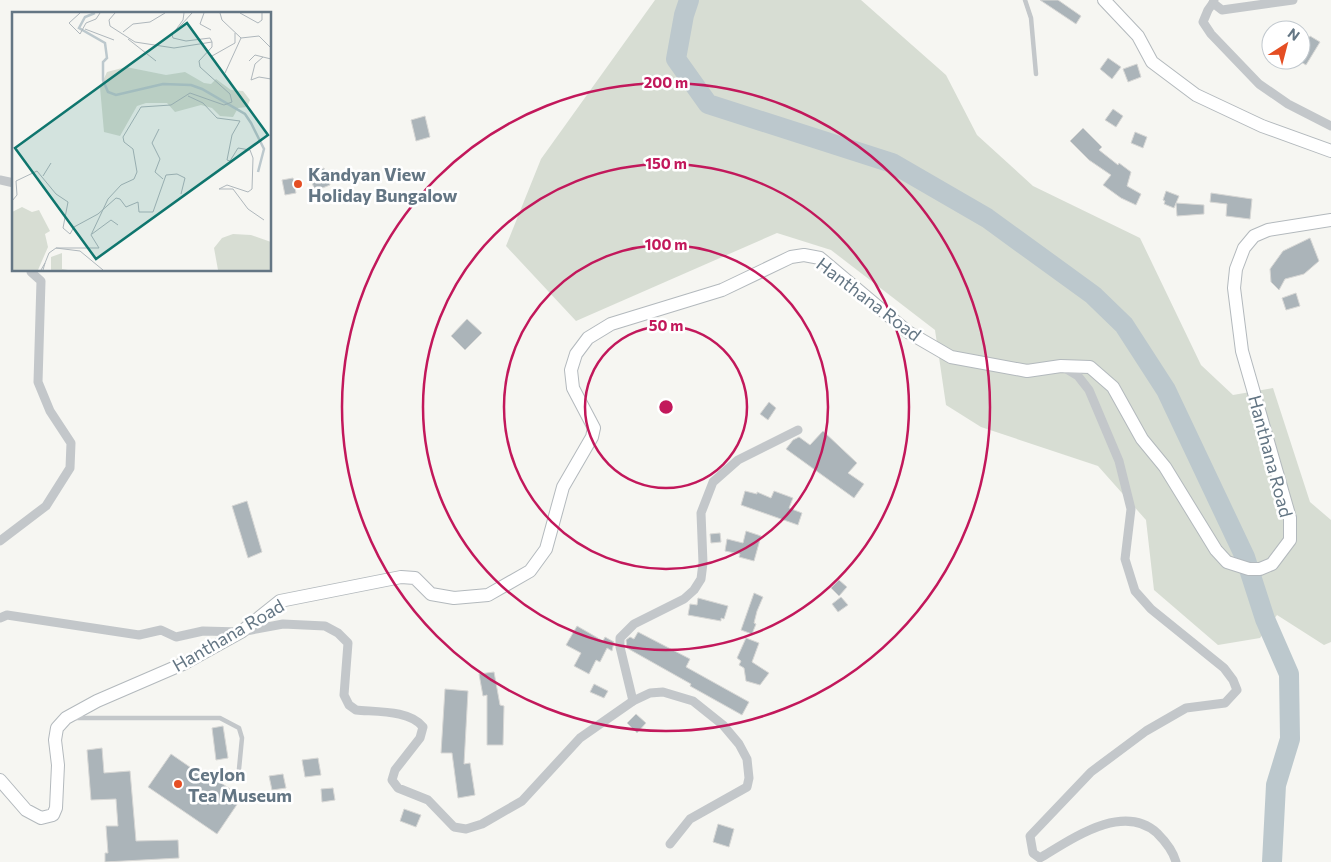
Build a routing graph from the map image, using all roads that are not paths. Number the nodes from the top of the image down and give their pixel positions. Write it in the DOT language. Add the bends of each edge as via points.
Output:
graph roads {
  1 [pos="1025,0"];
  2 [pos="1104,0"];
  3 [pos="1293,0"];
  4 [pos="1213,2"];
  5 [pos="1036,74"];
  6 [pos="1331,126"];
  7 [pos="1331,151"];
  8 [pos="1331,220"];
  9 [pos="30,271"];
  10 [pos="1060,366"];
  11 [pos="798,430"];
  12 [pos="0,541"];
  13 [pos="0,618"];
  14 [pos="241,632"];
  15 [pos="633,701"];
  16 [pos="66,718"];
  17 [pos="239,769"];
  18 [pos="0,780"];
  19 [pos="670,844"];
  20 [pos="1176,862"];
  1 -- 5 [label="lane" via="1032,18"];
  2 -- 7 [label="street" via="1138,36 1152,62 1196,95 1262,126"];
  3 -- 4 [label="street" via="1222,10"];
  4 -- 6 [label="street" via="1204,22 1211,34 1259,84 1288,104"];
  8 -- 10 [label="street, Hanthana Road" via="1268,230 1254,236 1244,248 1236,269 1234,288 1242,351 1290,518 1290,540 1272,564 1249,569 1227,562 1142,439 1112,387 1090,366"];
  9 -- 12 [label="street" via="41,281 38,382 50,411 71,443 70,468 46,506"];
  10 -- 14 [label="street, Hanthana Road" via="1027,371 951,357 908,332 820,258 790,257 722,290 611,324 588,338 576,354 571,370 573,388 594,428 592,437 563,487 546,549 530,571 488,595 454,598 431,594 415,578 401,577 280,601"];
  10 -- 20 [label="street" via="1078,376 1089,390 1119,461 1131,509 1125,559 1135,591 1151,610 1224,668 1234,680 1237,690 1226,703 1186,708 1146,731 1091,772 1030,836 1033,853 1040,858 1086,830 1126,820 1149,827 1164,840"];
  11 -- 15 [label="street" via="738,460 713,482 701,513 703,562 694,590 684,599 634,624 620,638"];
  13 -- 14 [label="street" via="6,615 138,635 161,630 176,637 203,631"];
  14 -- 15 [label="street" via="283,624 325,626 338,633 348,643 344,695 349,705 356,710 406,715 423,727 420,738 394,770 392,780 398,788 428,800 454,827 466,829 482,824 522,801 580,738"];
  14 -- 16 [label="street, Hanthana Road" via="185,663 97,700"];
  15 -- 19 [label="street" via="650,693 663,692 693,701 724,725 739,744 746,760 747,786 690,818"];
  16 -- 17 [label="lane" via="220,718 239,728 242,738"];
  16 -- 18 [label="street" via="57,728 55,740 58,765 53,815 41,818 26,810"];
}
